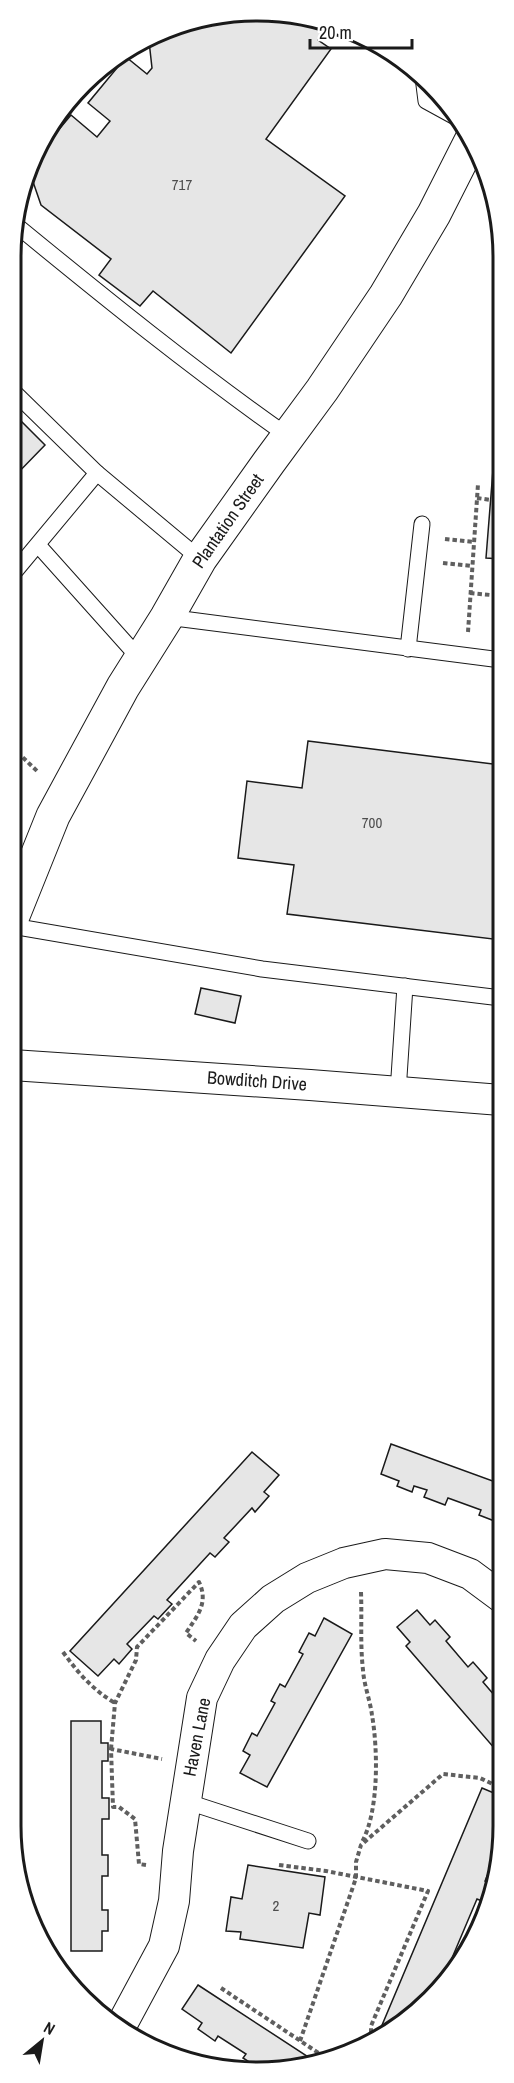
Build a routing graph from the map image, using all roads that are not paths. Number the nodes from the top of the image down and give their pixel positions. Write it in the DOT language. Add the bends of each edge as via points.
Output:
graph roads {
  1 [pos="425,91"];
  2 [pos="441,109"];
  3 [pos="470,154"];
  4 [pos="23,231"];
  5 [pos="21,399"];
  6 [pos="288,436"];
  7 [pos="97,473"];
  8 [pos="422,524"];
  9 [pos="38,545"];
  10 [pos="200,559"];
  11 [pos="21,565"];
  12 [pos="167,617"];
  13 [pos="408,649"];
  14 [pos="140,659"];
  15 [pos="493,659"];
  16 [pos="21,896"];
  17 [pos="21,928"];
  18 [pos="405,986"];
  19 [pos="493,997"];
  20 [pos="21,1066"];
  21 [pos="398,1092"];
  22 [pos="493,1099"];
  23 [pos="493,1591"];
  24 [pos="185,1801"];
  25 [pos="308,1840"];
  26 [pos="124,2021"];
  1 -- 2 [label="lane" via="426,101"];
  3 -- 6 [label="main road, Plantation Street" via="386,295"];
  4 -- 6 [label="lane" via="225,393"];
  5 -- 7 [label="lane"];
  6 -- 10 [label="main road, Plantation Street"];
  7 -- 9 [label="lane"];
  7 -- 10 [label="lane"];
  8 -- 13 [label="lane"];
  9 -- 11 [label="lane"];
  9 -- 14 [label="lane"];
  10 -- 12 [label="main road, Plantation Street"];
  12 -- 13 [label="lane"];
  12 -- 14 [label="main road, Plantation Street"];
  13 -- 15 [label="lane"];
  14 -- 16 [label="main road, Plantation Street" via="53,816"];
  17 -- 18 [label="lane" via="262,969"];
  18 -- 19 [label="lane"];
  18 -- 21 [label="lane"];
  20 -- 21 [label="street, Bowditch Drive"];
  21 -- 22 [label="street, Bowditch Drive"];
  23 -- 24 [label="street, Haven Lane" via="470,1574 428,1558 385,1554 344,1563 307,1578 273,1599 243,1626 220,1660 202,1698"];
  24 -- 25 [label="lane"];
  24 -- 26 [label="street, Haven Lane" via="174,1901 164,1946"];
}
